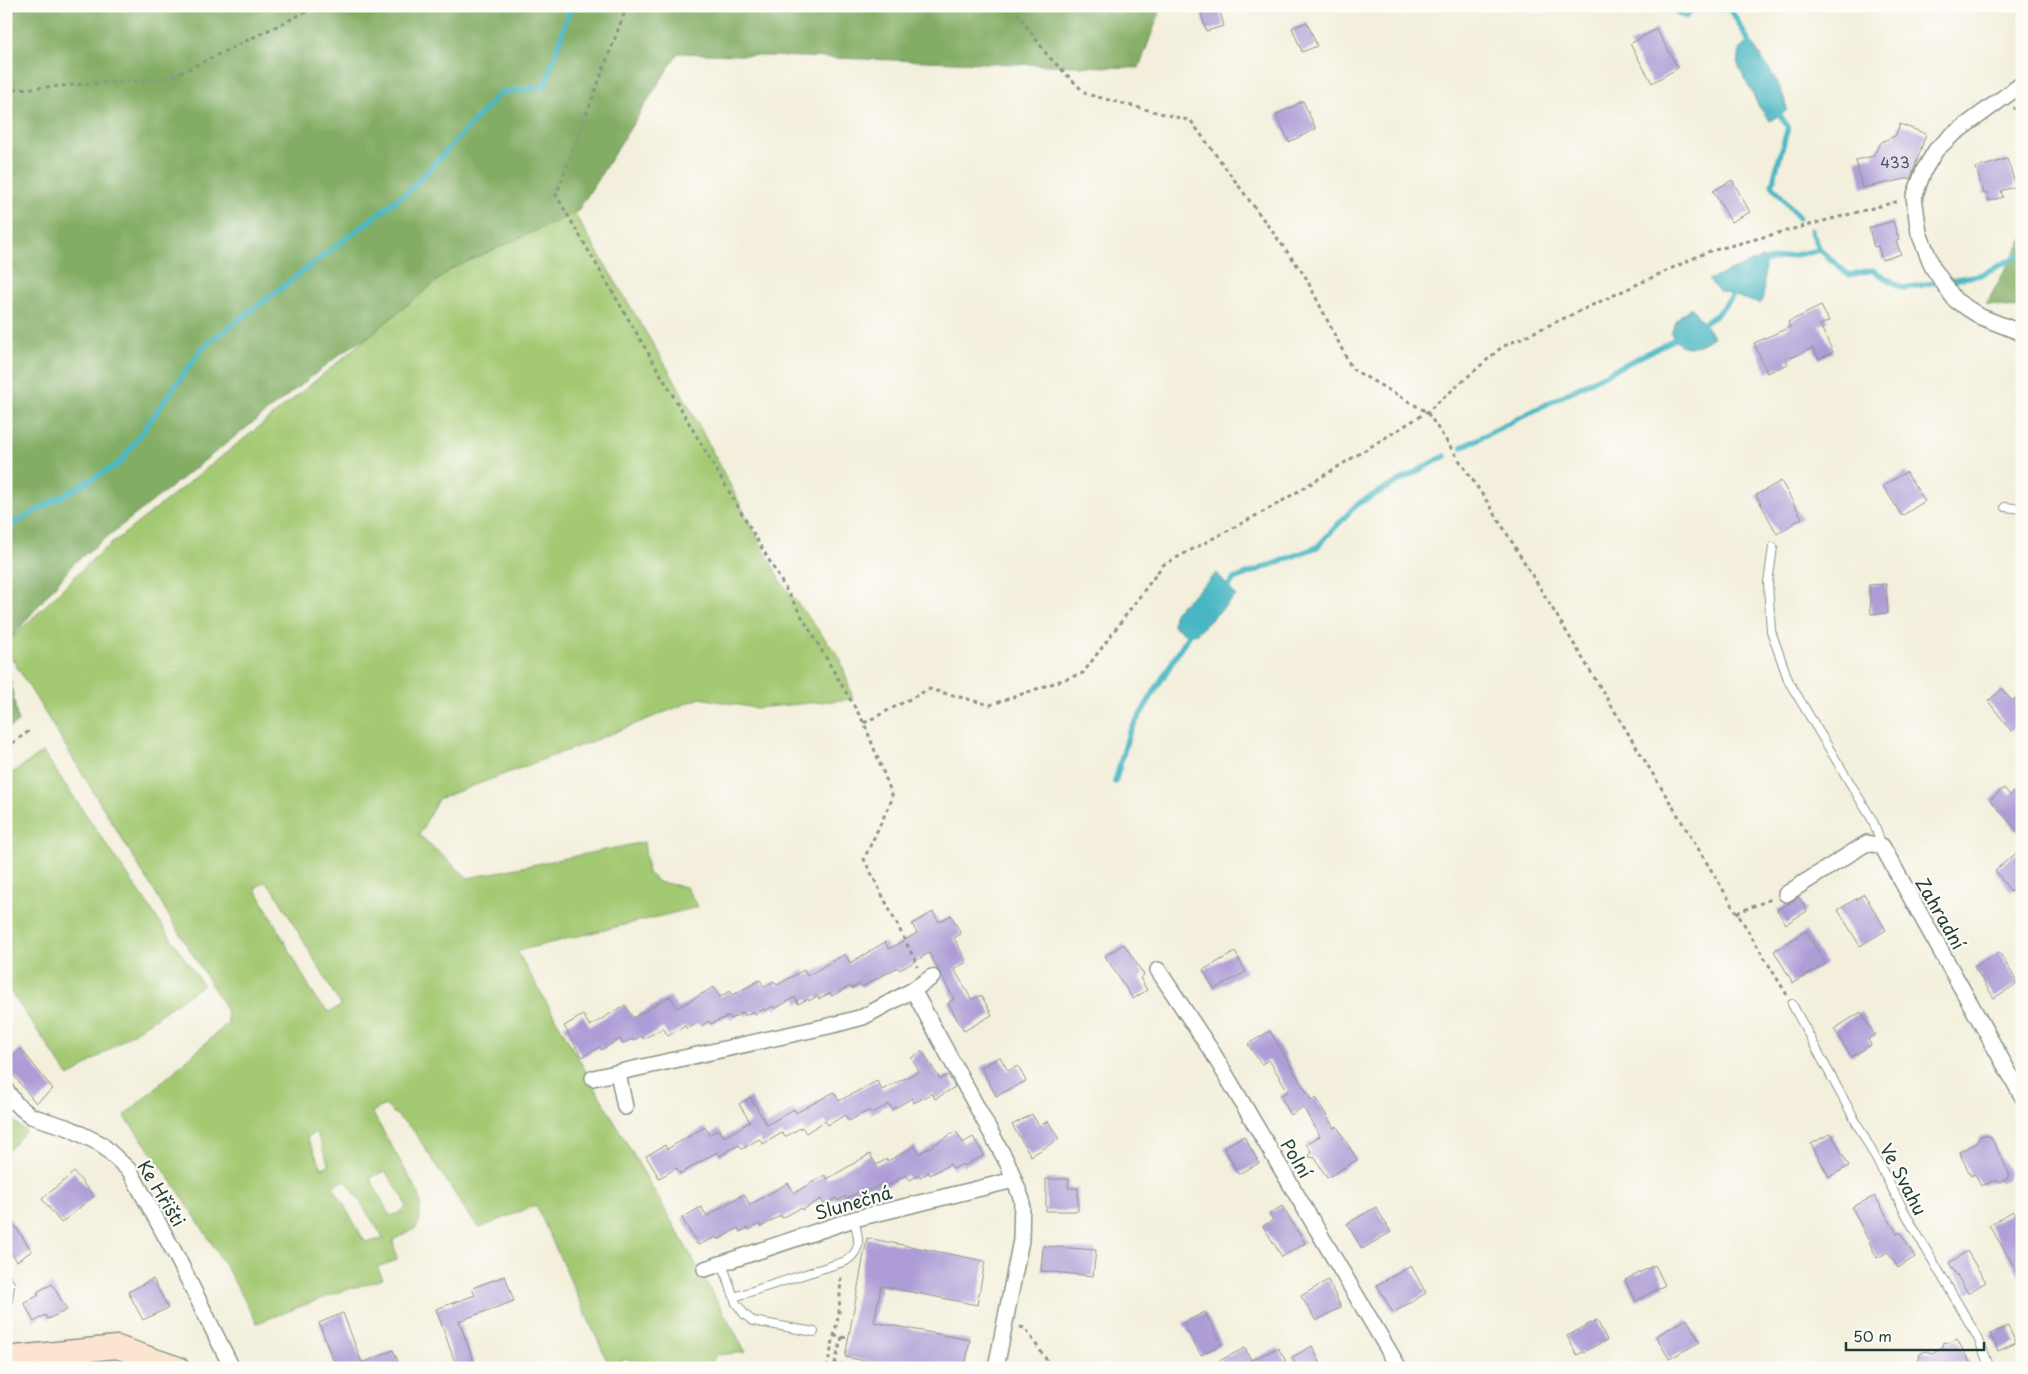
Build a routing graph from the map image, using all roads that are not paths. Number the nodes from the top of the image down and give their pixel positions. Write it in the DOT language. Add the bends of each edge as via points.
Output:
graph roads {
  1 [pos="2022,84"];
  2 [pos="2022,333"];
  3 [pos="2005,507"];
  4 [pos="2022,510"];
  5 [pos="1773,547"];
  6 [pos="1882,846"];
  7 [pos="1786,894"];
  8 [pos="1158,970"];
  9 [pos="932,977"];
  10 [pos="913,990"];
  11 [pos="1792,1004"];
  12 [pos="618,1073"];
  13 [pos="593,1078"];
  14 [pos="6,1090"];
  15 [pos="2022,1096"];
  16 [pos="625,1107"];
  17 [pos="1014,1180"];
  18 [pos="854,1219"];
  19 [pos="722,1263"];
  20 [pos="705,1269"];
  21 [pos="6,1278"];
  22 [pos="734,1297"];
  23 [pos="6,1314"];
  24 [pos="814,1332"];
  25 [pos="6,1358"];
  26 [pos="60,1360"];
  27 [pos="178,1368"];
  28 [pos="232,1368"];
  29 [pos="996,1368"];
  30 [pos="1399,1368"];
  31 [pos="1990,1368"];
  1 -- 2 [label="street" via="1936,150 1914,197 1919,233 1937,273 1955,300 1981,317"];
  3 -- 4 [label="lane"];
  5 -- 6 [label="lane" via="1768,583 1771,631 1789,682 1873,821"];
  6 -- 7 [label="street" via="1867,843"];
  6 -- 15 [label="street, Zahradní"];
  8 -- 30 [label="street, Polní" via="1214,1055"];
  9 -- 10 [label="street"];
  10 -- 12 [label="street" via="863,1017"];
  10 -- 17 [label="street"];
  11 -- 31 [label="lane, Ve Svahu" via="1912,1227 1978,1338"];
  12 -- 13 [label="street"];
  12 -- 16 [label="street"];
  14 -- 28 [label="street, Ke Hřišti" via="31,1116 69,1128 101,1144 130,1171"];
  17 -- 18 [label="street, Slunečná"];
  17 -- 29 [label="street" via="1022,1200 1021,1240"];
  18 -- 19 [label="street, Slunečná"];
  18 -- 22 [label="lane" via="858,1250 846,1260"];
  19 -- 20 [label="street, Slunečná"];
  19 -- 22 [label="lane"];
  21 -- 23 [label="lane" via="10,1284"];
  22 -- 24 [label="lane" via="744,1315 753,1321"];
  25 -- 26 [label="main road"];
  26 -- 27 [label="main road" via="117,1347"];
}
